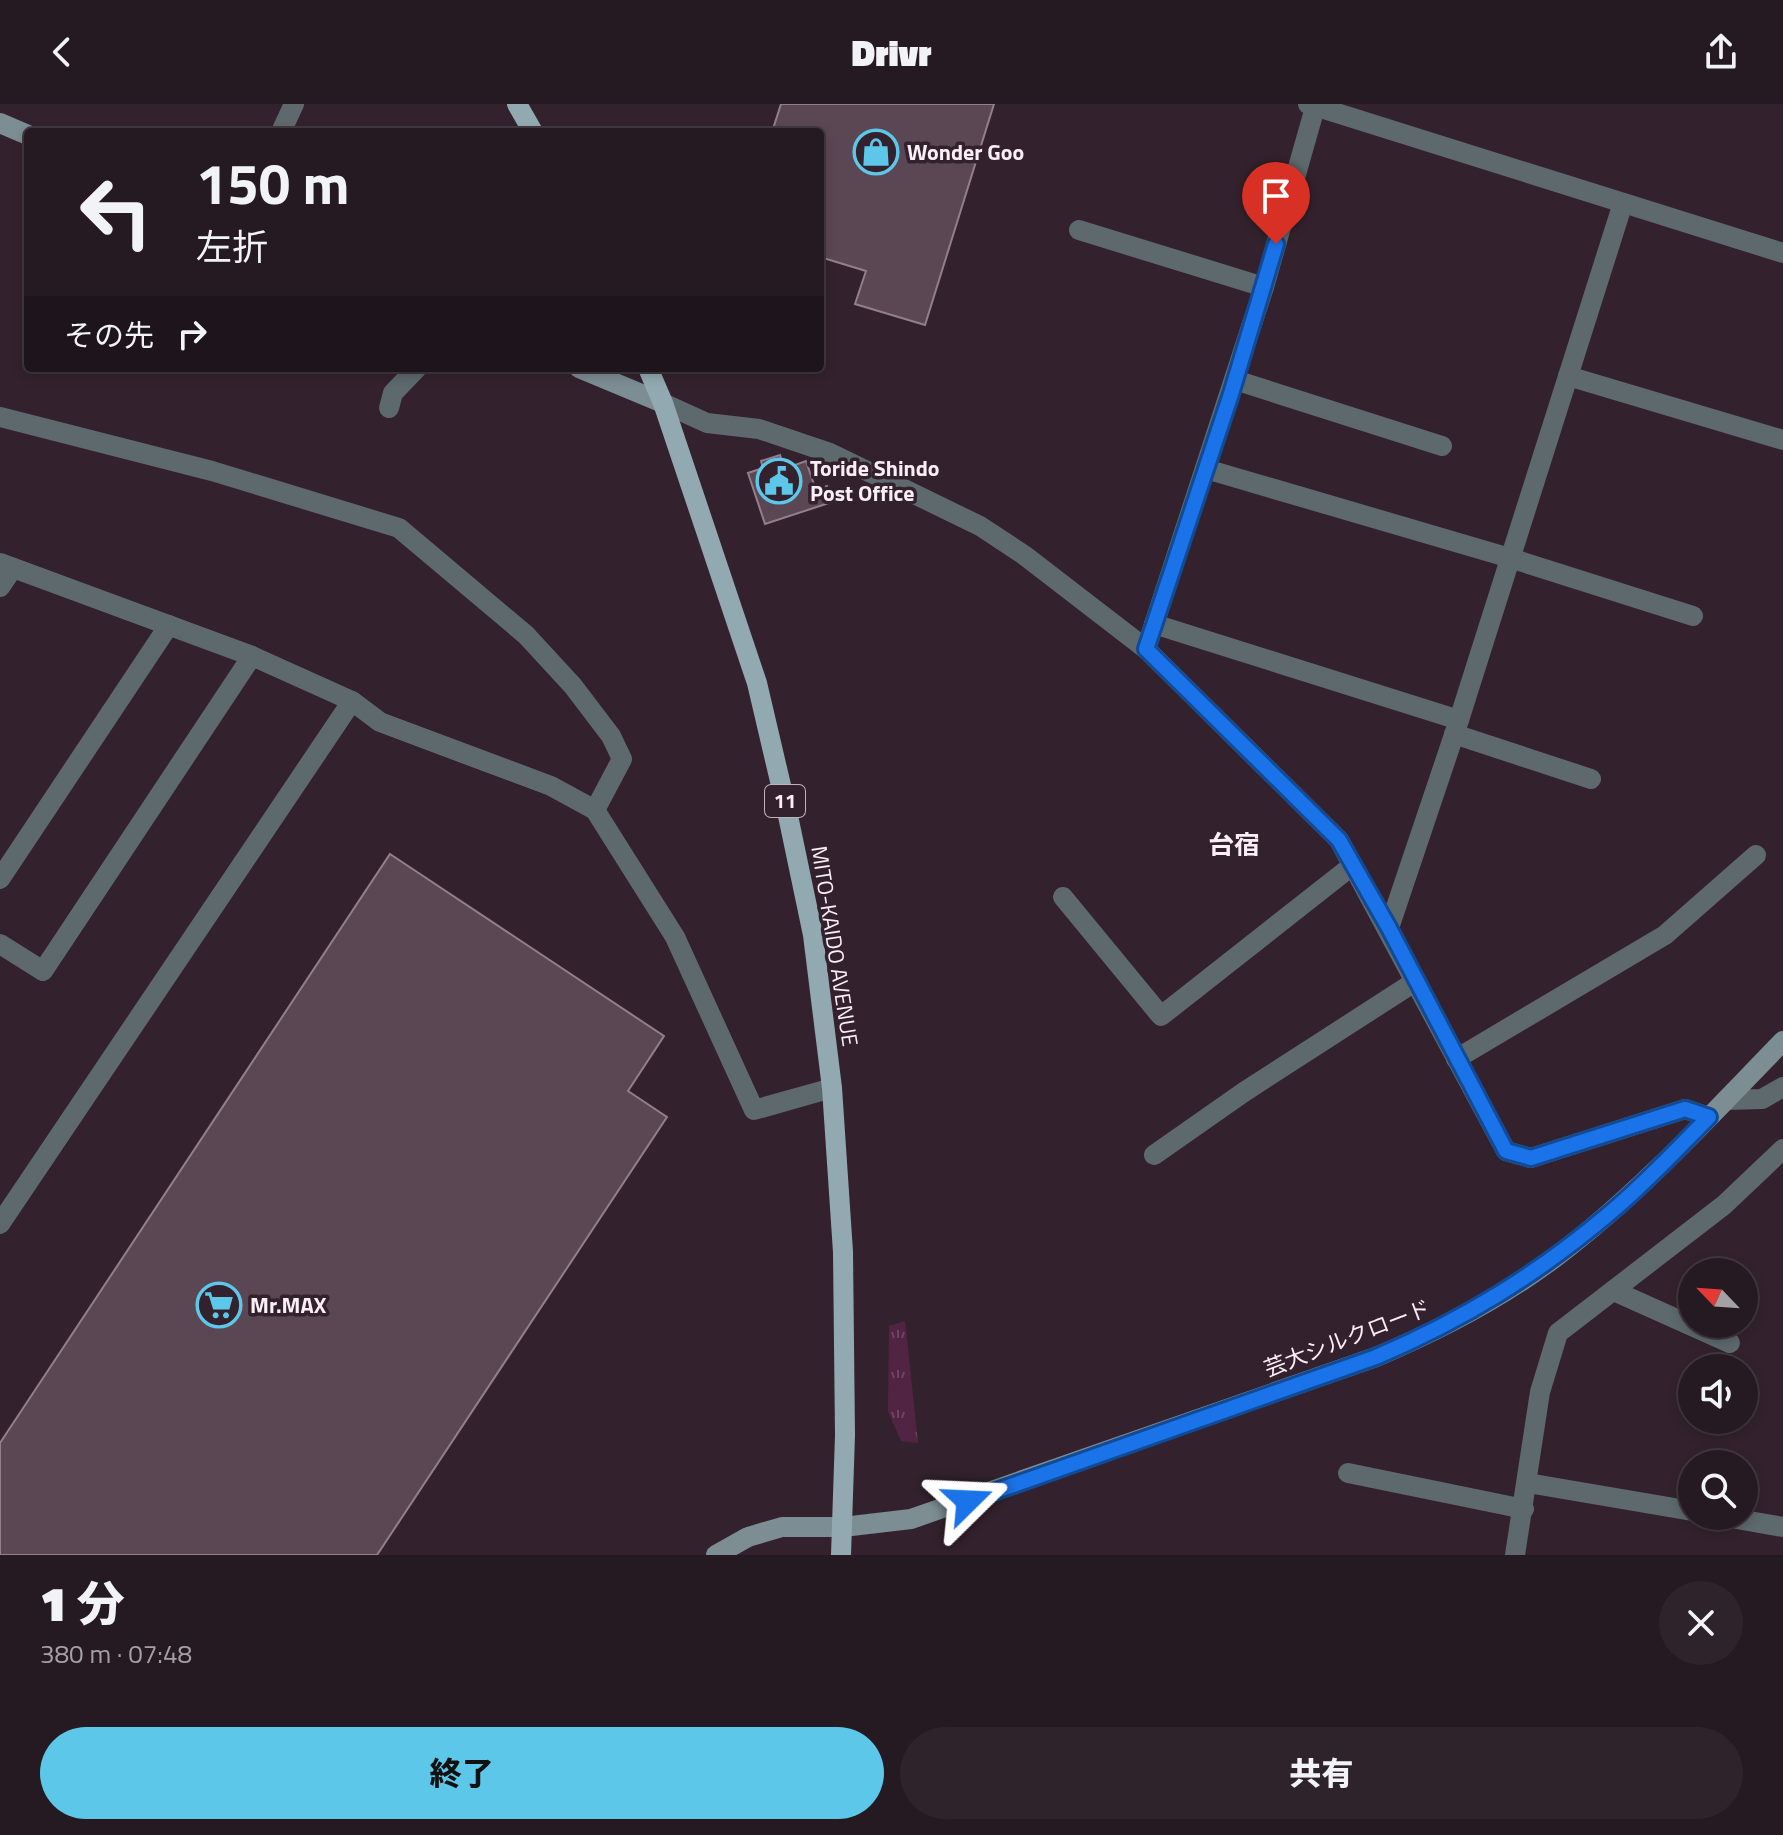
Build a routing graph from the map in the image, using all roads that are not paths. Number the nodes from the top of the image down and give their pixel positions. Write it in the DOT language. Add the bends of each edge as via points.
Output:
graph roads {
  1 [pos="294,104"];
  2 [pos="517,104"];
  3 [pos="1313,105"];
  4 [pos="0,123"];
  5 [pos="283,128"];
  6 [pos="531,128"];
  7 [pos="24,133"];
  8 [pos="1623,203"];
  9 [pos="1079,230"];
  10 [pos="1780,247"];
  11 [pos="1264,287"];
  12 [pos="413,372"];
  13 [pos="589,372"];
  14 [pos="650,372"];
  15 [pos="1568,376"];
  16 [pos="1235,380"];
  17 [pos="663,403"];
  18 [pos="389,408"];
  19 [pos="0,417"];
  20 [pos="1783,440"];
  21 [pos="1442,446"];
  22 [pos="1206,469"];
  23 [pos="1510,558"];
  24 [pos="6,565"];
  25 [pos="0,587"];
  26 [pos="1693,616"];
  27 [pos="1154,624"];
  28 [pos="169,625"];
  29 [pos="1146,649"];
  30 [pos="252,656"];
  31 [pos="352,701"];
  32 [pos="1456,727"];
  33 [pos="1591,779"];
  34 [pos="595,810"];
  35 [pos="1756,855"];
  36 [pos="1353,865"];
  37 [pos="0,879"];
  38 [pos="1063,897"];
  39 [pos="1389,928"];
  40 [pos="0,944"];
  41 [pos="1416,981"];
  42 [pos="1783,1041"];
  43 [pos="1456,1059"];
  44 [pos="1783,1087"];
  45 [pos="832,1088"];
  46 [pos="1726,1100"];
  47 [pos="1709,1117"];
  48 [pos="1783,1149"];
  49 [pos="1154,1155"];
  50 [pos="0,1224"];
  51 [pos="1614,1291"];
  52 [pos="1730,1343"];
  53 [pos="1348,1473"];
  54 [pos="1528,1483"];
  55 [pos="1524,1509"];
  56 [pos="1678,1509"];
  57 [pos="1758,1523"];
  58 [pos="843,1527"];
  59 [pos="1783,1527"];
  60 [pos="716,1555"];
  61 [pos="841,1555"];
  62 [pos="1515,1555"];
  1 -- 5 [label="street"];
  2 -- 6 [label="main road"];
  3 -- 8 [label="street"];
  3 -- 11 [label="street"];
  4 -- 7 [label="street"];
  8 -- 10 [label="street"];
  8 -- 15 [label="street"];
  9 -- 11 [label="street"];
  11 -- 16 [label="street"];
  12 -- 18 [label="street" via="393,393"];
  13 -- 17 [label="street"];
  14 -- 17 [label="main road, MITO-KAIDO AVENUE / 11"];
  15 -- 20 [label="street"];
  15 -- 23 [label="street"];
  16 -- 21 [label="street"];
  16 -- 22 [label="street"];
  17 -- 29 [label="street" via="707,423 759,429 830,453 980,526"];
  17 -- 45 [label="main road, MITO-KAIDO AVENUE / 11" via="757,683 813,935"];
  19 -- 34 [label="street" via="212,471 399,528 526,635 611,736 622,759"];
  22 -- 23 [label="street"];
  22 -- 27 [label="street"];
  23 -- 26 [label="street"];
  23 -- 32 [label="street"];
  24 -- 25 [label="street"];
  24 -- 28 [label="street"];
  27 -- 29 [label="street"];
  27 -- 32 [label="street"];
  28 -- 30 [label="street"];
  28 -- 37 [label="street"];
  29 -- 36 [label="street" via="1339,840"];
  30 -- 31 [label="street"];
  30 -- 40 [label="street" via="43,971"];
  31 -- 34 [label="street" via="380,722 551,786"];
  31 -- 50 [label="street"];
  32 -- 33 [label="street"];
  32 -- 39 [label="street"];
  34 -- 45 [label="street" via="675,937 754,1110"];
  35 -- 43 [label="street" via="1665,935"];
  36 -- 38 [label="street" via="1161,1016"];
  36 -- 39 [label="street"];
  39 -- 41 [label="street"];
  41 -- 43 [label="street"];
  41 -- 49 [label="street"];
  42 -- 46 [label="street, 芸大シルクロード"];
  43 -- 47 [label="street" via="1506,1151 1531,1158 1685,1109"];
  44 -- 46 [label="street" via="1762,1099"];
  45 -- 58 [label="main road, MITO-KAIDO AVENUE / 11" via="843,1252"];
  46 -- 47 [label="street, 芸大シルクロード"];
  47 -- 58 [label="street, 芸大シルクロード" via="1556,1257 1435,1332 968,1501 911,1519"];
  48 -- 51 [label="street" via="1724,1205"];
  51 -- 52 [label="street"];
  51 -- 54 [label="street" via="1558,1333 1540,1392"];
  53 -- 55 [label="street"];
  54 -- 55 [label="street"];
  54 -- 56 [label="street"];
  55 -- 62 [label="street"];
  57 -- 59 [label="street"];
  58 -- 60 [label="street, 芸大シルクロード" via="782,1527 748,1537"];
  58 -- 61 [label="main road, MITO-KAIDO AVENUE / 11"];
}
